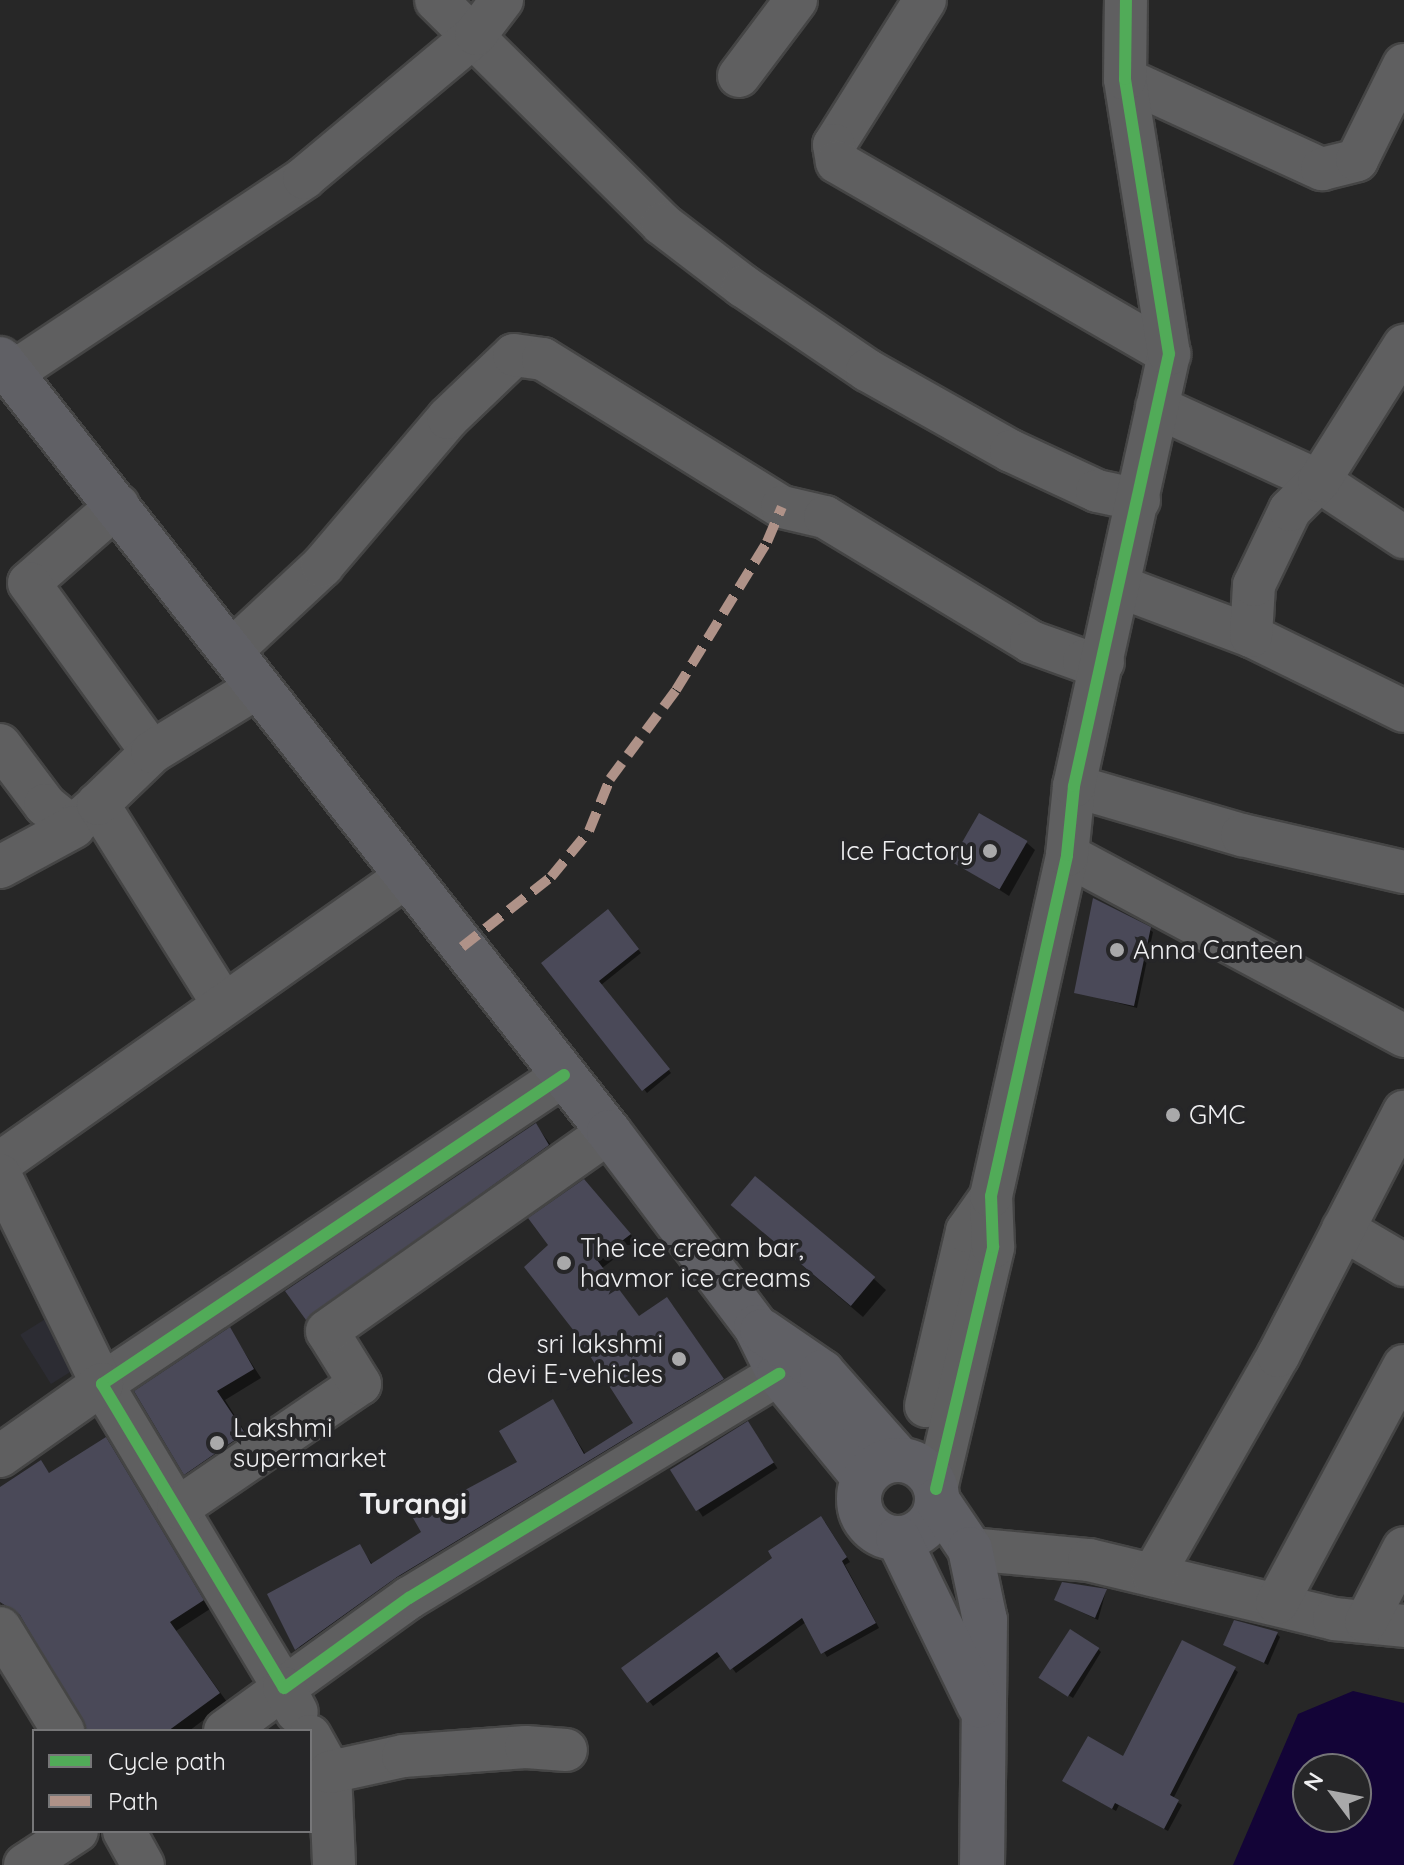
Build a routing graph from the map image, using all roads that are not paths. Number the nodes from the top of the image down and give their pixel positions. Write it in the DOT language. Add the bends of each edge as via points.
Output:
graph roads {
  1 [pos="436,0"];
  2 [pos="502,0"];
  3 [pos="796,0"];
  4 [pos="925,0"];
  5 [pos="1126,0"];
  6 [pos="476,34"];
  7 [pos="1404,65"];
  8 [pos="739,76"];
  9 [pos="1125,79"];
  10 [pos="1404,346"];
  11 [pos="1169,354"];
  12 [pos="6,366"];
  13 [pos="1157,407"];
  14 [pos="1319,481"];
  15 [pos="1139,500"];
  16 [pos="118,505"];
  17 [pos="1404,537"];
  18 [pos="1118,586"];
  19 [pos="14,593"];
  20 [pos="1251,636"];
  21 [pos="231,651"];
  22 [pos="1103,662"];
  23 [pos="258,687"];
  24 [pos="1404,711"];
  25 [pos="0,745"];
  26 [pos="152,752"];
  27 [pos="1074,786"];
  28 [pos="86,815"];
  29 [pos="1067,855"];
  30 [pos="0,867"];
  31 [pos="1404,872"];
  32 [pos="408,875"];
  33 [pos="222,1002"];
  34 [pos="1404,1036"];
  35 [pos="564,1075"];
  36 [pos="1404,1112"];
  37 [pos="609,1132"];
  38 [pos="0,1163"];
  39 [pos="0,1175"];
  40 [pos="1343,1229"];
  41 [pos="1404,1265"];
  42 [pos="756,1327"];
  43 [pos="1404,1366"];
  44 [pos="779,1374"];
  45 [pos="102,1384"];
  46 [pos="0,1456"];
  47 [pos="910,1478"];
  48 [pos="178,1508"];
  49 [pos="898,1538"];
  50 [pos="1404,1548"];
  51 [pos="970,1549"];
  52 [pos="1153,1575"];
  53 [pos="1277,1603"];
  54 [pos="1385,1624"];
  55 [pos="0,1628"];
  56 [pos="284,1688"];
  57 [pos="985,1718"];
  58 [pos="62,1729"];
  59 [pos="228,1729"];
  60 [pos="306,1729"];
  61 [pos="566,1750"];
  62 [pos="320,1754"];
  63 [pos="74,1833"];
  64 [pos="125,1833"];
  65 [pos="25,1865"];
  66 [pos="143,1865"];
  67 [pos="334,1865"];
  68 [pos="982,1865"];
  1 -- 6 [label="street"];
  2 -- 6 [label="street"];
  3 -- 8 [label="street"];
  4 -- 11 [label="street" via="834,145 837,162"];
  5 -- 9 [label="street"];
  6 -- 12 [label="street" via="261,210"];
  6 -- 15 [label="street" via="662,224 743,286 867,370 1011,451 1097,491"];
  7 -- 9 [label="street" via="1357,160 1330,169"];
  9 -- 11 [label="street"];
  10 -- 14 [label="street"];
  11 -- 13 [label="street"];
  12 -- 16 [label="main road"];
  13 -- 14 [label="street"];
  13 -- 15 [label="street"];
  14 -- 17 [label="street"];
  14 -- 20 [label="street" via="1290,510 1254,585"];
  15 -- 18 [label="street"];
  16 -- 19 [label="street"];
  16 -- 21 [label="main road"];
  18 -- 20 [label="street"];
  18 -- 22 [label="street"];
  19 -- 26 [label="street"];
  20 -- 24 [label="street"];
  21 -- 22 [label="street" via="322,566 448,418 514,355 543,359 782,507 825,517 1031,642 1084,661"];
  21 -- 23 [label="main road"];
  22 -- 27 [label="street"];
  23 -- 26 [label="street"];
  23 -- 32 [label="main road"];
  25 -- 28 [label="street" via="45,805"];
  26 -- 28 [label="street"];
  27 -- 29 [label="street"];
  27 -- 31 [label="street" via="1242,835"];
  28 -- 30 [label="street"];
  28 -- 33 [label="street"];
  29 -- 34 [label="street"];
  29 -- 47 [label="street" via="991,1196 967,1231"];
  32 -- 33 [label="street"];
  32 -- 35 [label="main road"];
  33 -- 38 [label="street"];
  35 -- 37 [label="main road"];
  35 -- 45 [label="street"];
  36 -- 40 [label="street"];
  37 -- 42 [label="main road"];
  37 -- 48 [label="street" via="327,1331 360,1384"];
  39 -- 45 [label="street"];
  40 -- 41 [label="street"];
  40 -- 52 [label="street"];
  42 -- 44 [label="main road"];
  42 -- 47 [label="main road" via="822,1372"];
  43 -- 53 [label="street"];
  44 -- 47 [label="main road"];
  44 -- 56 [label="street" via="409,1598"];
  45 -- 46 [label="street"];
  45 -- 48 [label="street"];
  47 -- 49 [label="main road" via="924,1526"];
  47 -- 49 [label="main road" via="858,1499 863,1519 877,1534"];
  47 -- 51 [label="main road"];
  48 -- 56 [label="street"];
  49 -- 57 [label="main road"];
  50 -- 54 [label="street"];
  51 -- 52 [label="street" via="1089,1560"];
  51 -- 57 [label="main road" via="985,1620"];
  52 -- 53 [label="street"];
  53 -- 54 [label="street"];
  55 -- 58 [label="street"];
  56 -- 59 [label="street"];
  56 -- 60 [label="street"];
  57 -- 68 [label="main road"];
  61 -- 62 [label="street"];
  62 -- 67 [label="street"];
  63 -- 65 [label="street"];
  64 -- 66 [label="street"];
}
